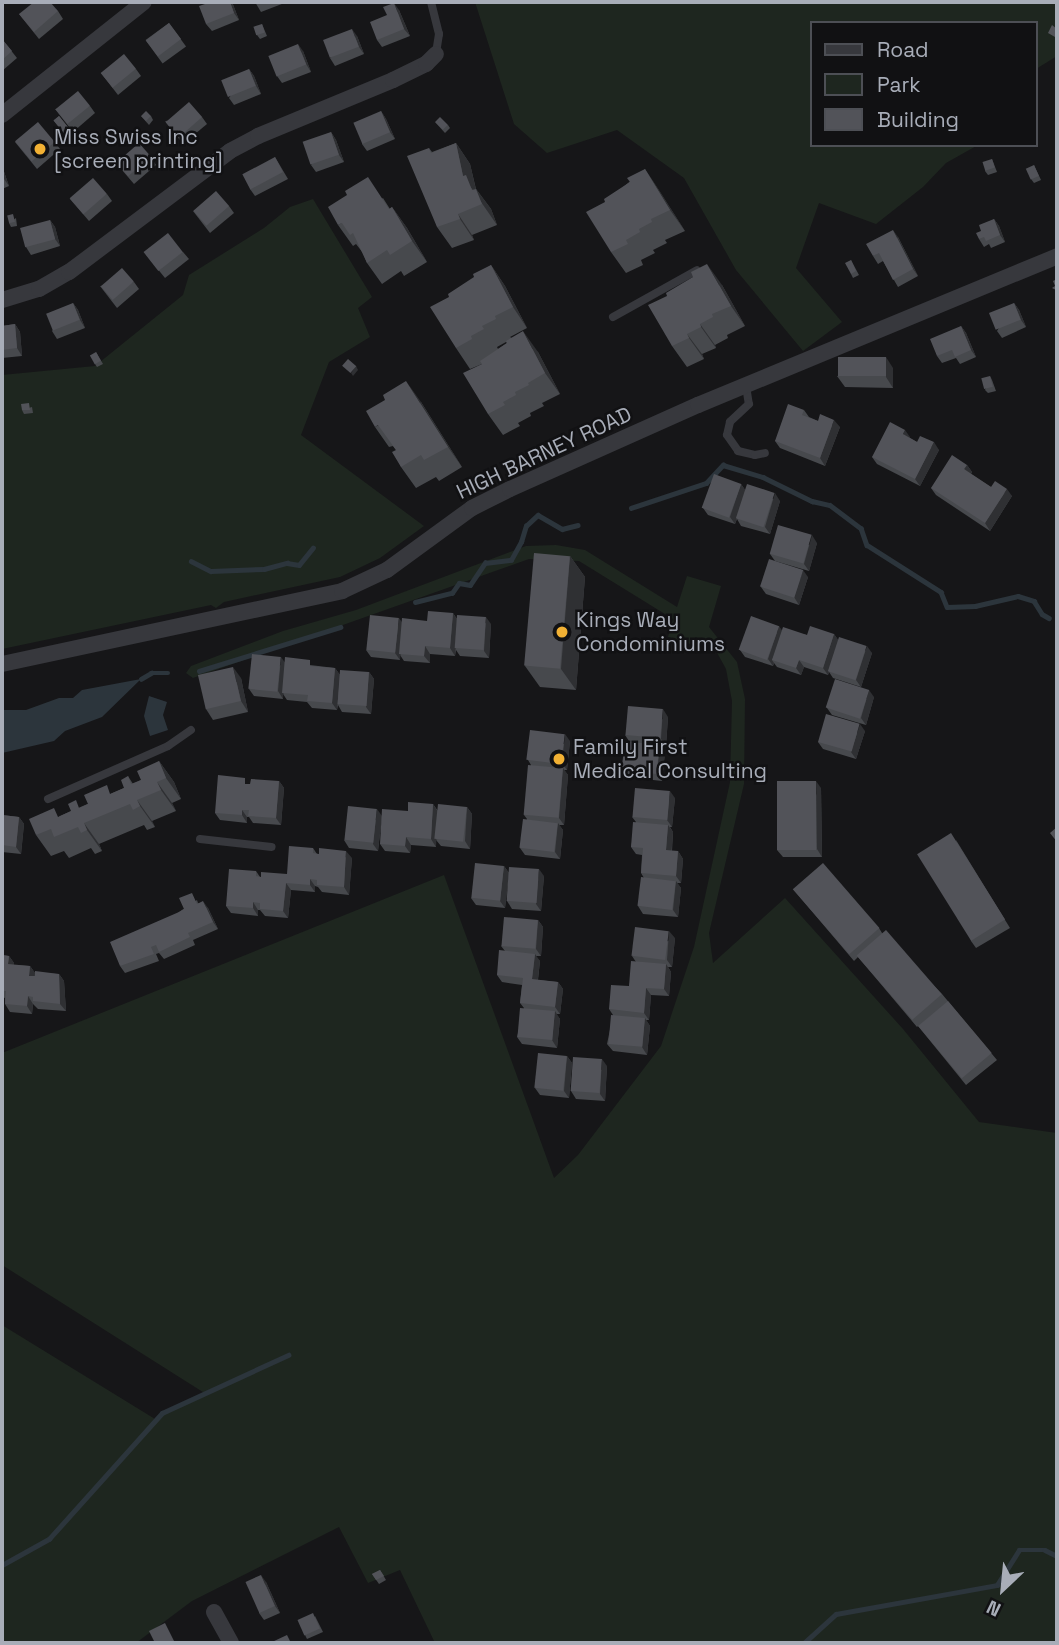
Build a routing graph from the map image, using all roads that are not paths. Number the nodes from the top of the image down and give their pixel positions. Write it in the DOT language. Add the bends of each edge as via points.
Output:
graph roads {
  1 [pos="144,2"];
  2 [pos="431,2"];
  3 [pos="436,54"];
  4 [pos="2,115"];
  5 [pos="1057,256"];
  6 [pos="696,270"];
  7 [pos="2,300"];
  8 [pos="613,317"];
  9 [pos="746,386"];
  10 [pos="765,453"];
  11 [pos="2,664"];
  12 [pos="191,730"];
  13 [pos="48,799"];
  14 [pos="200,839"];
  15 [pos="272,847"];
  16 [pos="214,1612"];
  17 [pos="231,1643"];
  1 -- 4 [label="street"];
  2 -- 3 [label="lane" via="439,34"];
  3 -- 7 [label="street" via="393,80 230,151 69,272 39,289"];
  5 -- 9 [label="street, HIGH BARNEY ROAD"];
  6 -- 8 [label="lane"];
  9 -- 10 [label="lane" via="749,404 730,422 727,436 738,451"];
  9 -- 11 [label="street, HIGH BARNEY ROAD" via="472,508 387,570 342,591"];
  12 -- 13 [label="lane" via="168,747"];
  14 -- 15 [label="lane"];
  16 -- 17 [label="street"];
}
